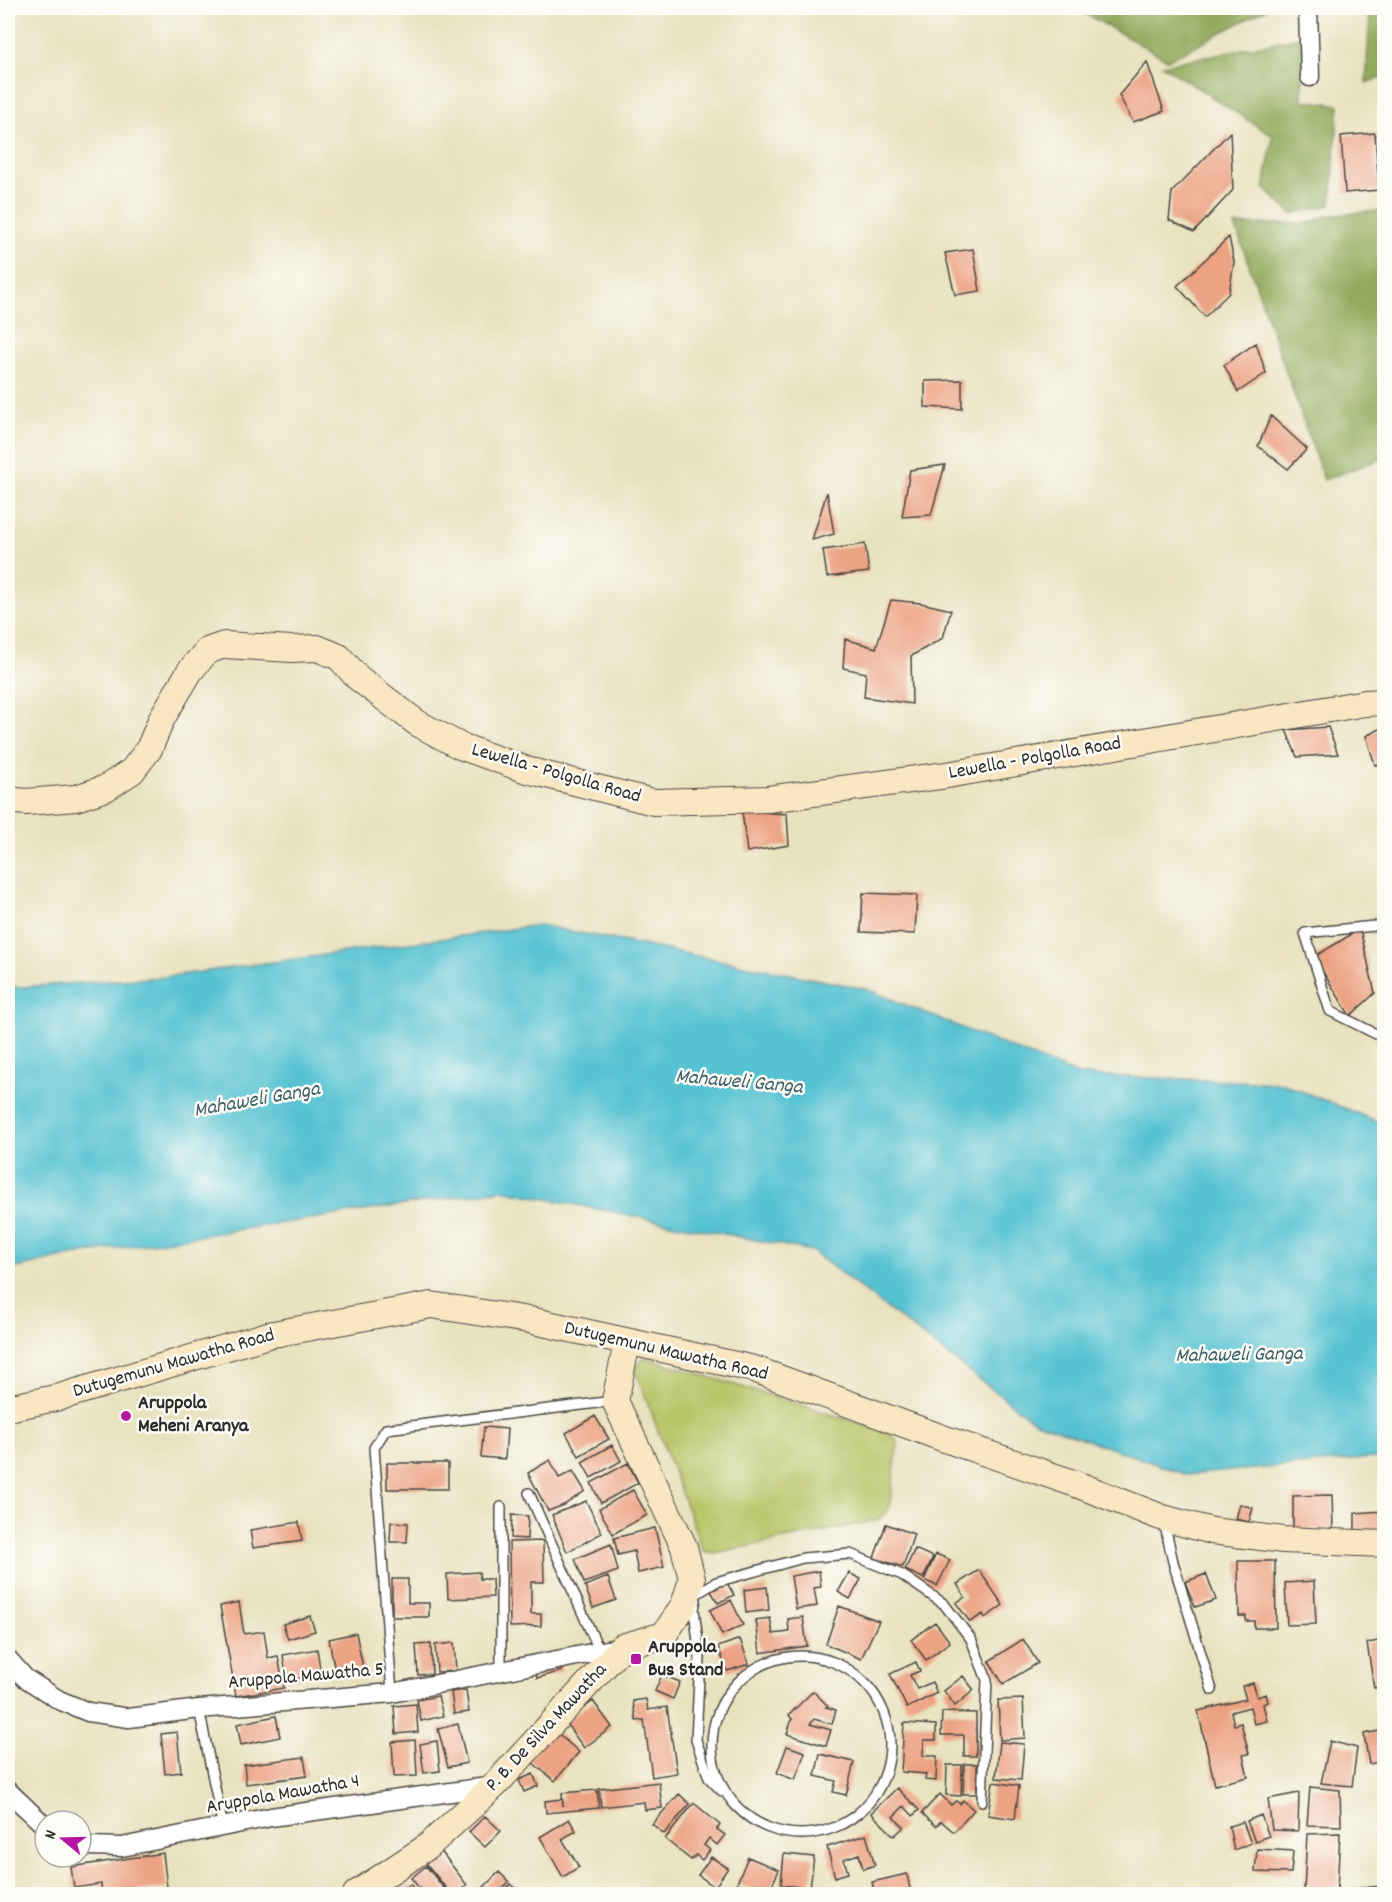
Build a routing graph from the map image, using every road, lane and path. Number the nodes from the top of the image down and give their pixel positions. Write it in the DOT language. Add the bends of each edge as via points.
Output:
graph roads {
  1 [pos="1308,8"];
  2 [pos="1310,77"];
  3 [pos="1384,702"];
  4 [pos="8,800"];
  5 [pos="1384,925"];
  6 [pos="1384,1038"];
  7 [pos="627,1343"];
  8 [pos="615,1401"];
  9 [pos="8,1408"];
  10 [pos="529,1493"];
  11 [pos="501,1508"];
  12 [pos="1164,1518"];
  13 [pos="1384,1544"];
  14 [pos="695,1586"];
  15 [pos="610,1648"];
  16 [pos="8,1659"];
  17 [pos="501,1672"];
  18 [pos="1212,1690"];
  19 [pos="392,1693"];
  20 [pos="200,1709"];
  21 [pos="494,1786"];
  22 [pos="8,1791"];
  23 [pos="725,1794"];
  24 [pos="982,1801"];
  25 [pos="33,1815"];
  26 [pos="223,1827"];
  27 [pos="93,1846"];
  28 [pos="1384,1891"];
  29 [pos="356,1894"];
  30 [pos="1353,1894"];
  1 -- 2 [label="street"];
  3 -- 4 [label="street, Lewella - Polgolla Road" via="869,786 768,799 653,802 527,770 460,746 417,723 357,677 339,657 316,648 224,645 207,651 190,671 149,749 132,771 106,788 76,798"];
  5 -- 6 [label="lane" via="1305,933 1330,1011"];
  7 -- 8 [label="street"];
  7 -- 9 [label="street, Dutugemunu Mawatha Road" via="529,1320 431,1305 268,1335 60,1397"];
  7 -- 12 [label="street, Dutugemunu Mawatha Road" via="753,1369"];
  8 -- 14 [label="street" via="684,1547"];
  8 -- 19 [label="lane" via="386,1429 374,1448"];
  10 -- 15 [label="lane"];
  11 -- 17 [label="lane"];
  12 -- 13 [label="street, Dutugemunu Mawatha Road" via="1212,1531 1283,1540"];
  12 -- 18 [label="lane" via="1173,1562"];
  14 -- 15 [label="street, P. B. De Silva Mawatha" via="664,1635"];
  14 -- 23 [label="lane" via="700,1658 696,1740 709,1778"];
  14 -- 24 [label="lane" via="803,1558 850,1554 902,1575 944,1604 971,1639 987,1680"];
  15 -- 17 [label="street, Aruppola Mawatha 5"];
  15 -- 21 [label="street, P. B. De Silva Mawatha"];
  16 -- 20 [label="street, Aruppola Mawatha 5" via="25,1678 59,1700 88,1712 129,1719"];
  17 -- 19 [label="street, Aruppola Mawatha 5"];
  19 -- 20 [label="street, Aruppola Mawatha 5"];
  20 -- 26 [label="lane"];
  21 -- 26 [label="street, Aruppola Mawatha 4"];
  21 -- 29 [label="street, P. B. De Silva Mawatha" via="427,1847"];
  22 -- 25 [label="street"];
  23 -- 23 [label="lane" via="737,1809 770,1830 808,1835 844,1822 861,1812 883,1780 889,1762 888,1723 881,1705 857,1675 822,1658 803,1655 765,1662 748,1672 722,1701 715,1719 712,1758"];
  26 -- 27 [label="street, Aruppola Mawatha 4" via="122,1847"];
  28 -- 30 [label="lane"];
}
